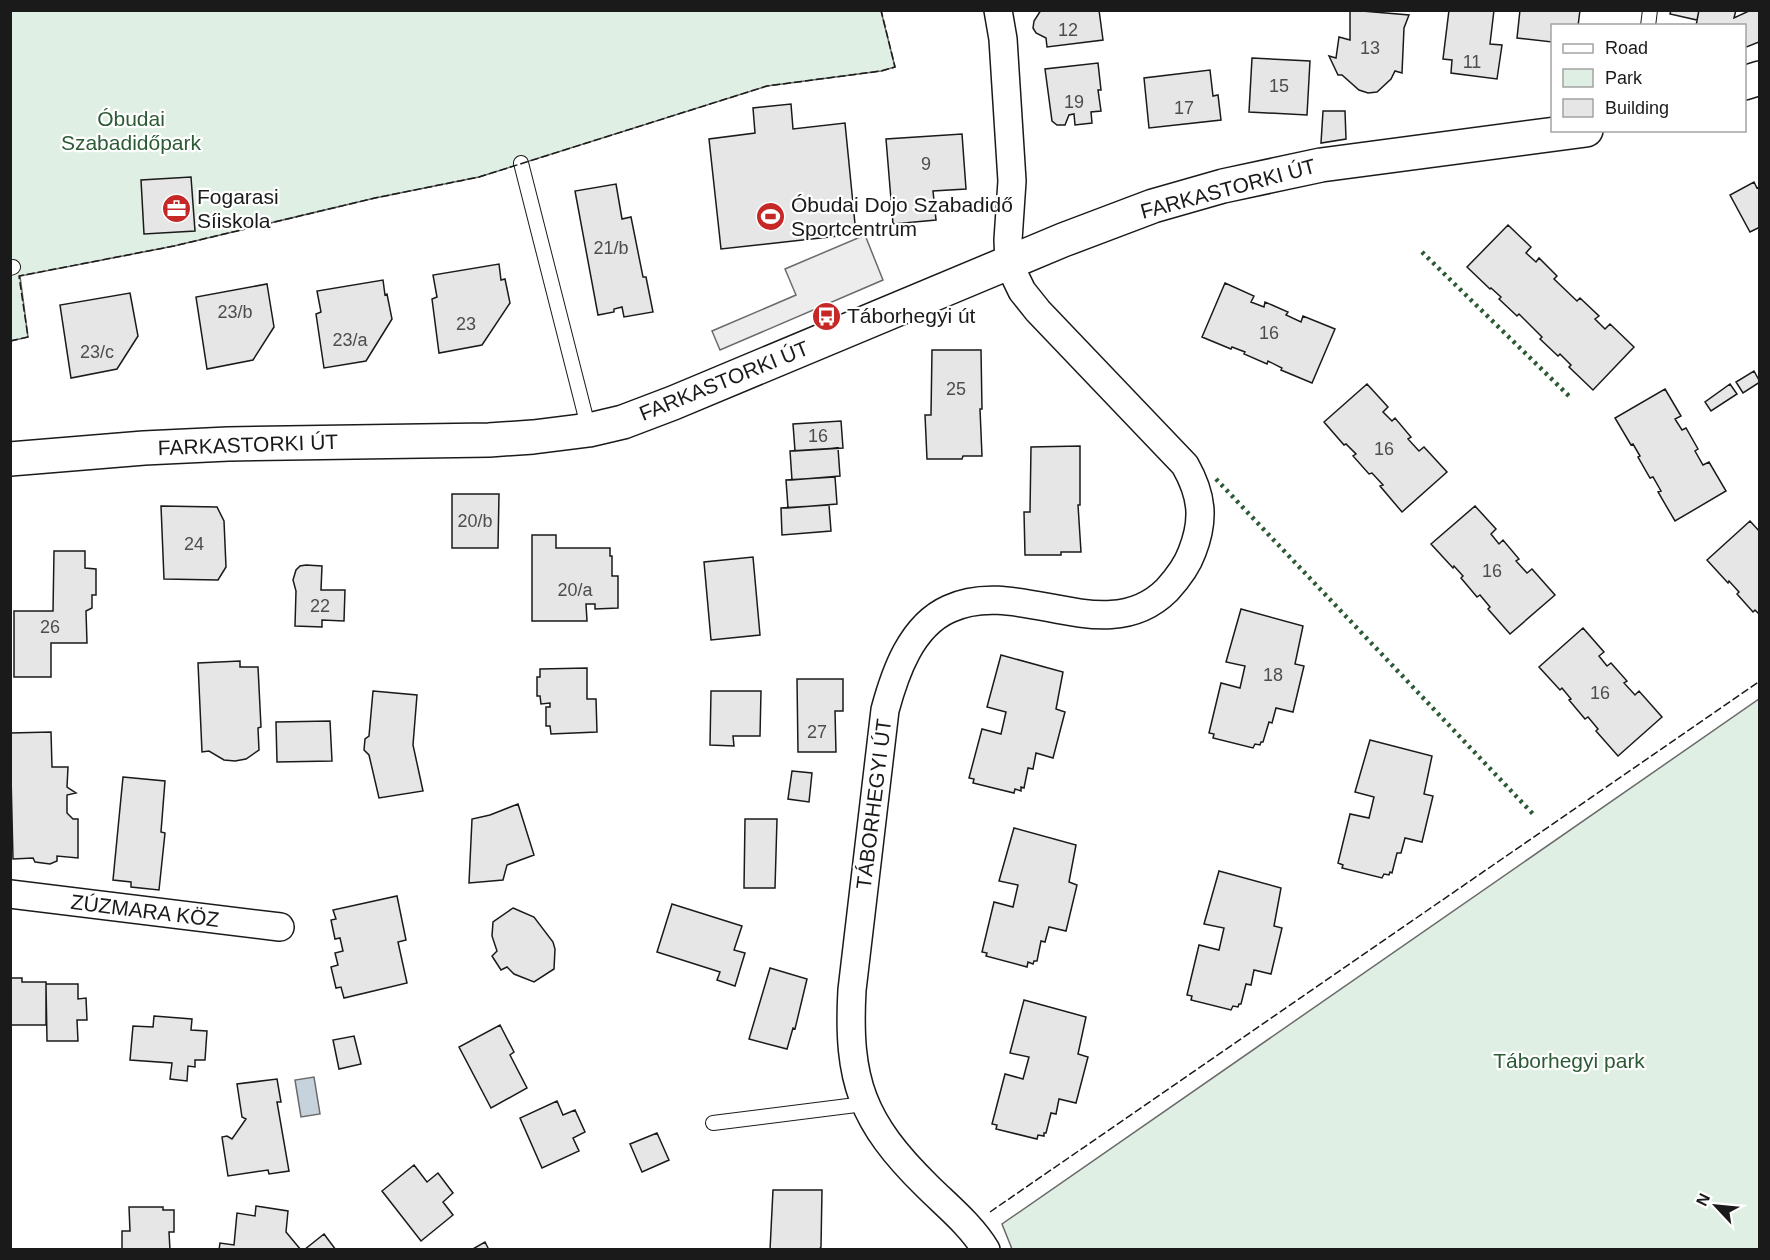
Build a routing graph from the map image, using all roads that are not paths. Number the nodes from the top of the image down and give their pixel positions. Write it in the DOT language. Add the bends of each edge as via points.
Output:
graph roads {
  1 [pos="998,10"];
  2 [pos="1571,132"];
  3 [pos="521,163"];
  4 [pos="1009,264"];
  5 [pos="588,430"];
  6 [pos="10,459"];
  7 [pos="10,894"];
  8 [pos="280,927"];
  9 [pos="864,1104"];
  10 [pos="713,1124"];
  11 [pos="986,1250"];
  1 -- 4 [label="street, TÁBORHEGYI ÚT" via="1012,181"];
  2 -- 4 [label="street, FARKASTORKI ÚT" via="1322,165 1223,186 1154,206"];
  3 -- 5 [label="lane"];
  4 -- 5 [label="street, FARKASTORKI ÚT" via="673,403"];
  4 -- 9 [label="street, TÁBORHEGYI ÚT" via="1022,291 1038,311 1185,465 1200,498 1198,538 1174,583 1156,600 1134,611 1090,614 1005,600 974,602 948,609 931,620 907,652 894,677 885,710 852,990 852,1052"];
  5 -- 6 [label="street, FARKASTORKI ÚT" via="489,440 216,445"];
  7 -- 8 [label="street, ZÚZMARA KÖZ"];
  9 -- 10 [label="lane"];
  9 -- 11 [label="street, TÁBORHEGYI ÚT" via="904,1163 969,1227"];
}
